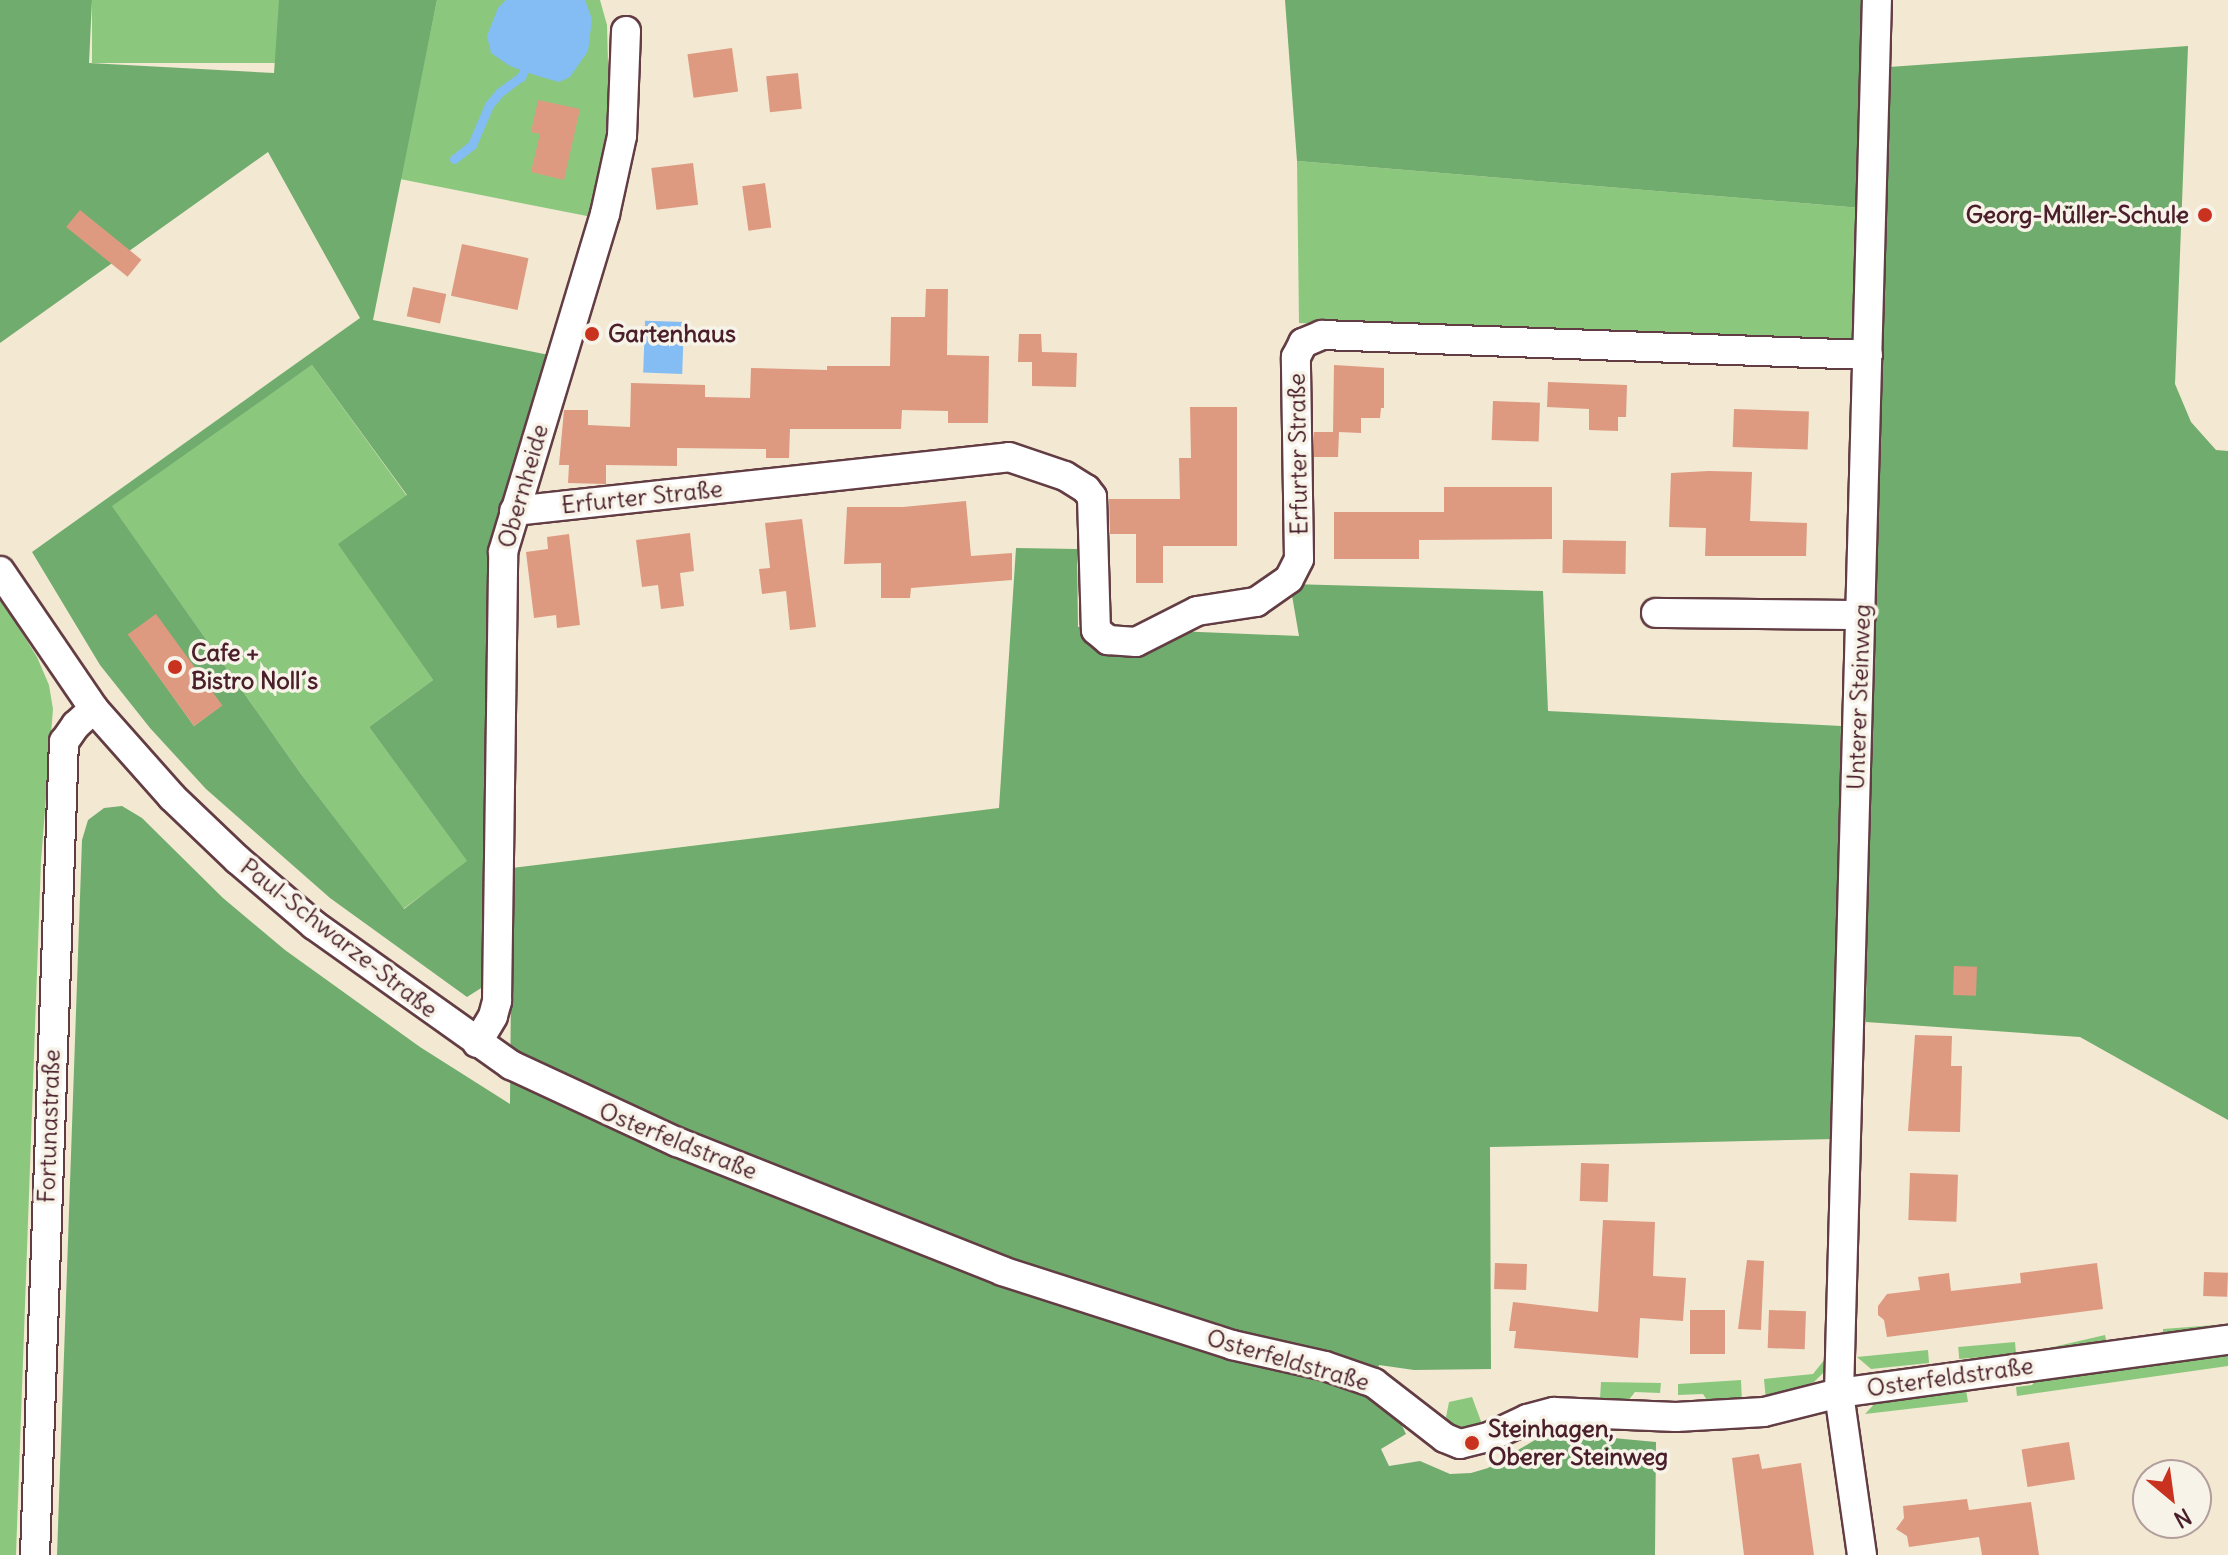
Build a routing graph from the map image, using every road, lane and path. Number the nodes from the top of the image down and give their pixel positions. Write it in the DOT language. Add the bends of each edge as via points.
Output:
graph roads {
  1 [pos="1877,0"];
  2 [pos="626,31"];
  3 [pos="1868,355"];
  4 [pos="514,511"];
  5 [pos="0,571"];
  6 [pos="1656,613"];
  7 [pos="1861,615"];
  8 [pos="94,709"];
  9 [pos="477,1043"];
  10 [pos="511,1065"];
  11 [pos="2228,1340"];
  12 [pos="1839,1393"];
  13 [pos="35,1555"];
  14 [pos="1862,1555"];
  1 -- 3 [label="street, Unterer Steinweg"];
  2 -- 4 [label="street, Obernheide" via="622,136 605,214"];
  3 -- 4 [label="street, Erfurter Straße" via="1322,335 1303,343 1296,357 1299,559 1289,579 1256,602 1197,611 1136,642 1108,640 1096,630 1092,497 1065,476 1009,457"];
  3 -- 7 [label="street, Unterer Steinweg"];
  4 -- 9 [label="street, Obernheide" via="503,552 497,1001"];
  5 -- 8 [label="street, Paul-Schwarze-Straße"];
  6 -- 7 [label="street"];
  7 -- 12 [label="street, Unterer Steinweg"];
  8 -- 9 [label="street, Paul-Schwarze-Straße" via="172,797 238,860 314,925"];
  8 -- 13 [label="street, Fortunastraße" via="64,742"];
  9 -- 10 [label="street, Paul-Schwarze-Straße"];
  10 -- 12 [label="street, Osterfeldstraße" via="663,1136 1002,1271 1232,1345 1374,1383 1460,1444 1554,1412 1676,1417 1764,1412"];
  11 -- 12 [label="street, Osterfeldstraße"];
  12 -- 14 [label="street, Unterer Steinweg"];
}
